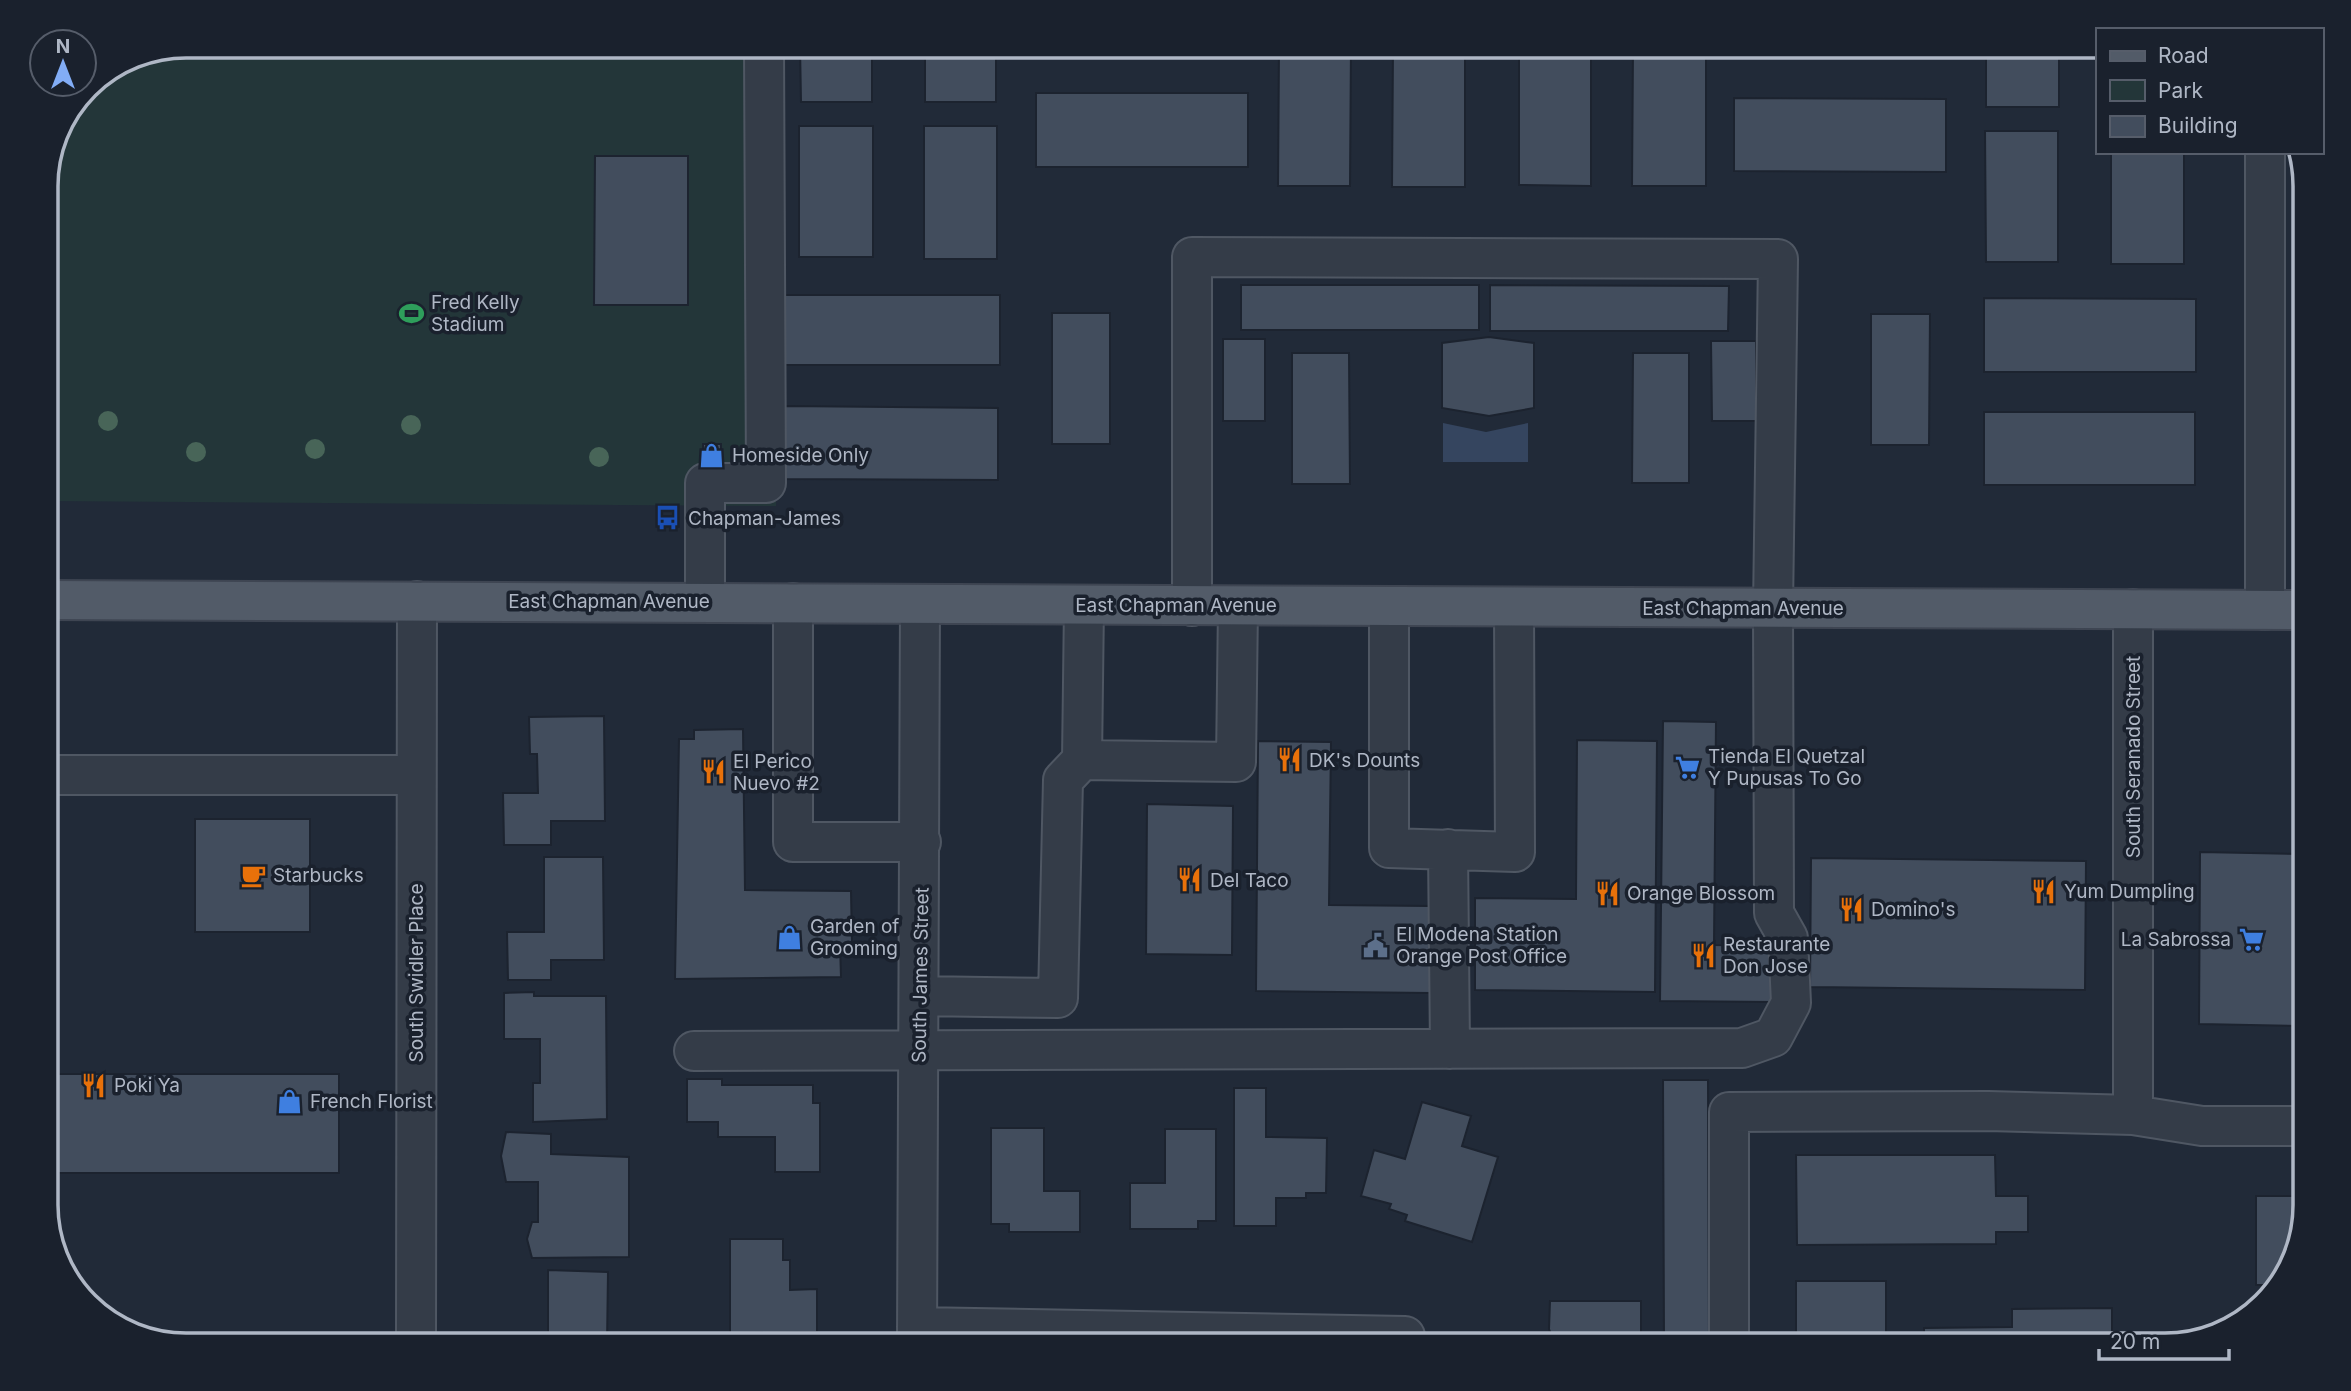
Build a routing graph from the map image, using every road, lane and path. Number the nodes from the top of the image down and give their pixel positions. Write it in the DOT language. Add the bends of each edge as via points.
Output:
graph roads {
  1 [pos="764,58"];
  2 [pos="2265,154"];
  3 [pos="58,600"];
  4 [pos="705,600"];
  5 [pos="417,601"];
  6 [pos="793,603"];
  7 [pos="920,604"];
  8 [pos="1084,605"];
  9 [pos="1192,606"];
  10 [pos="1238,606"];
  11 [pos="1389,606"];
  12 [pos="1514,607"];
  13 [pos="1773,608"];
  14 [pos="2133,609"];
  15 [pos="2265,610"];
  16 [pos="2293,610"];
  17 [pos="1082,760"];
  18 [pos="58,775"];
  19 [pos="416,775"];
  20 [pos="921,842"];
  21 [pos="1448,849"];
  22 [pos="920,996"];
  23 [pos="1450,1049"];
  24 [pos="919,1050"];
  25 [pos="694,1051"];
  26 [pos="2133,1115"];
  27 [pos="2293,1126"];
  28 [pos="416,1333"];
  29 [pos="917,1333"];
  30 [pos="1729,1333"];
  1 -- 4 [label="street" via="766,483 705,483"];
  2 -- 15 [label="street"];
  3 -- 5 [label="main road, East Chapman Avenue"];
  4 -- 5 [label="main road, East Chapman Avenue"];
  4 -- 6 [label="main road, East Chapman Avenue"];
  5 -- 19 [label="street, South Swidler Place"];
  6 -- 7 [label="main road, East Chapman Avenue"];
  6 -- 20 [label="street" via="793,842"];
  7 -- 8 [label="main road, East Chapman Avenue"];
  7 -- 20 [label="street, South James Street"];
  8 -- 9 [label="main road, East Chapman Avenue"];
  8 -- 17 [label="street"];
  9 -- 10 [label="main road, East Chapman Avenue"];
  9 -- 13 [label="street" via="1192,257 1206,257 1778,259"];
  10 -- 11 [label="main road, East Chapman Avenue"];
  10 -- 17 [label="street" via="1236,762"];
  11 -- 12 [label="main road, East Chapman Avenue"];
  11 -- 21 [label="street" via="1389,848"];
  12 -- 13 [label="main road, East Chapman Avenue"];
  12 -- 21 [label="street" via="1515,852"];
  13 -- 14 [label="main road, East Chapman Avenue"];
  13 -- 23 [label="street" via="1774,913 1788,938 1791,1003 1773,1037 1742,1048"];
  14 -- 15 [label="main road, East Chapman Avenue"];
  14 -- 26 [label="street, South Seranado Street"];
  15 -- 16 [label="main road, East Chapman Avenue"];
  17 -- 22 [label="street" via="1063,780 1058,998"];
  18 -- 19 [label="street"];
  19 -- 28 [label="street, South Swidler Place"];
  20 -- 22 [label="street, South James Street"];
  21 -- 23 [label="street"];
  22 -- 24 [label="street, South James Street"];
  23 -- 24 [label="street"];
  24 -- 25 [label="street"];
  24 -- 29 [label="street, South James Street"];
  26 -- 27 [label="street" via="2202,1126"];
  26 -- 30 [label="street" via="1729,1112"];
}
